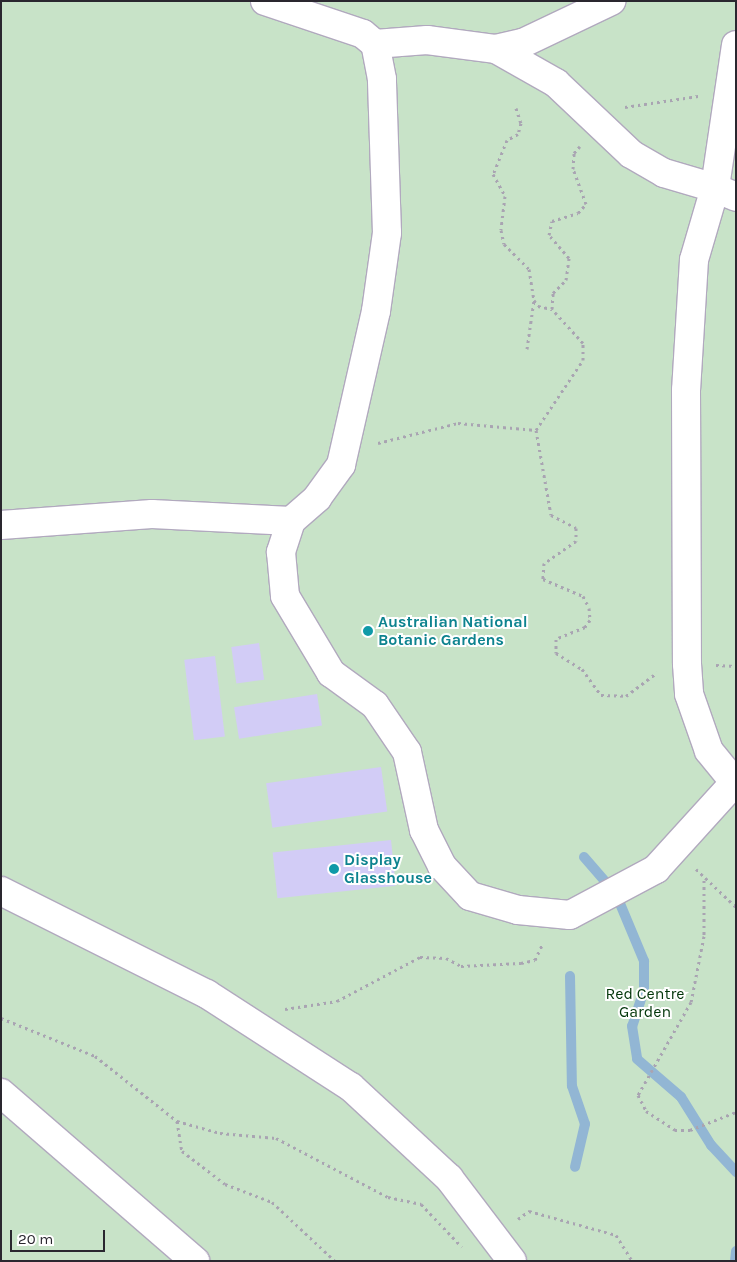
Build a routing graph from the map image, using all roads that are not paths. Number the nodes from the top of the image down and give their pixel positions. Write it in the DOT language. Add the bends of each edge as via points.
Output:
graph roads {
  1 [pos="265,1"];
  2 [pos="611,1"];
  3 [pos="375,44"];
  4 [pos="736,45"];
  5 [pos="496,49"];
  6 [pos="726,193"];
  7 [pos="291,521"];
  8 [pos="1,525"];
  9 [pos="735,784"];
  10 [pos="1,891"];
  11 [pos="1,1093"];
  12 [pos="195,1261"];
  13 [pos="512,1261"];
  1 -- 3 [label="lane" via="363,34"];
  2 -- 5 [label="lane" via="523,43"];
  3 -- 5 [label="lane" via="427,40"];
  3 -- 7 [label="lane" via="382,79 387,233 376,311 341,465 317,498"];
  4 -- 6 [label="lane" via="728,85"];
  5 -- 6 [label="lane" via="556,83 631,154 664,173"];
  6 -- 9 [label="lane" via="694,260 686,390 687,664 688,694 709,750"];
  7 -- 8 [label="lane" via="152,514"];
  7 -- 9 [label="lane" via="281,552 285,596 331,673 375,705 407,752 424,830 442,866 470,896 540,912 570,915 616,894 656,869 681,846"];
  10 -- 13 [label="lane" via="207,994 351,1087 449,1178 496,1235"];
  11 -- 12 [label="lane"];
}
